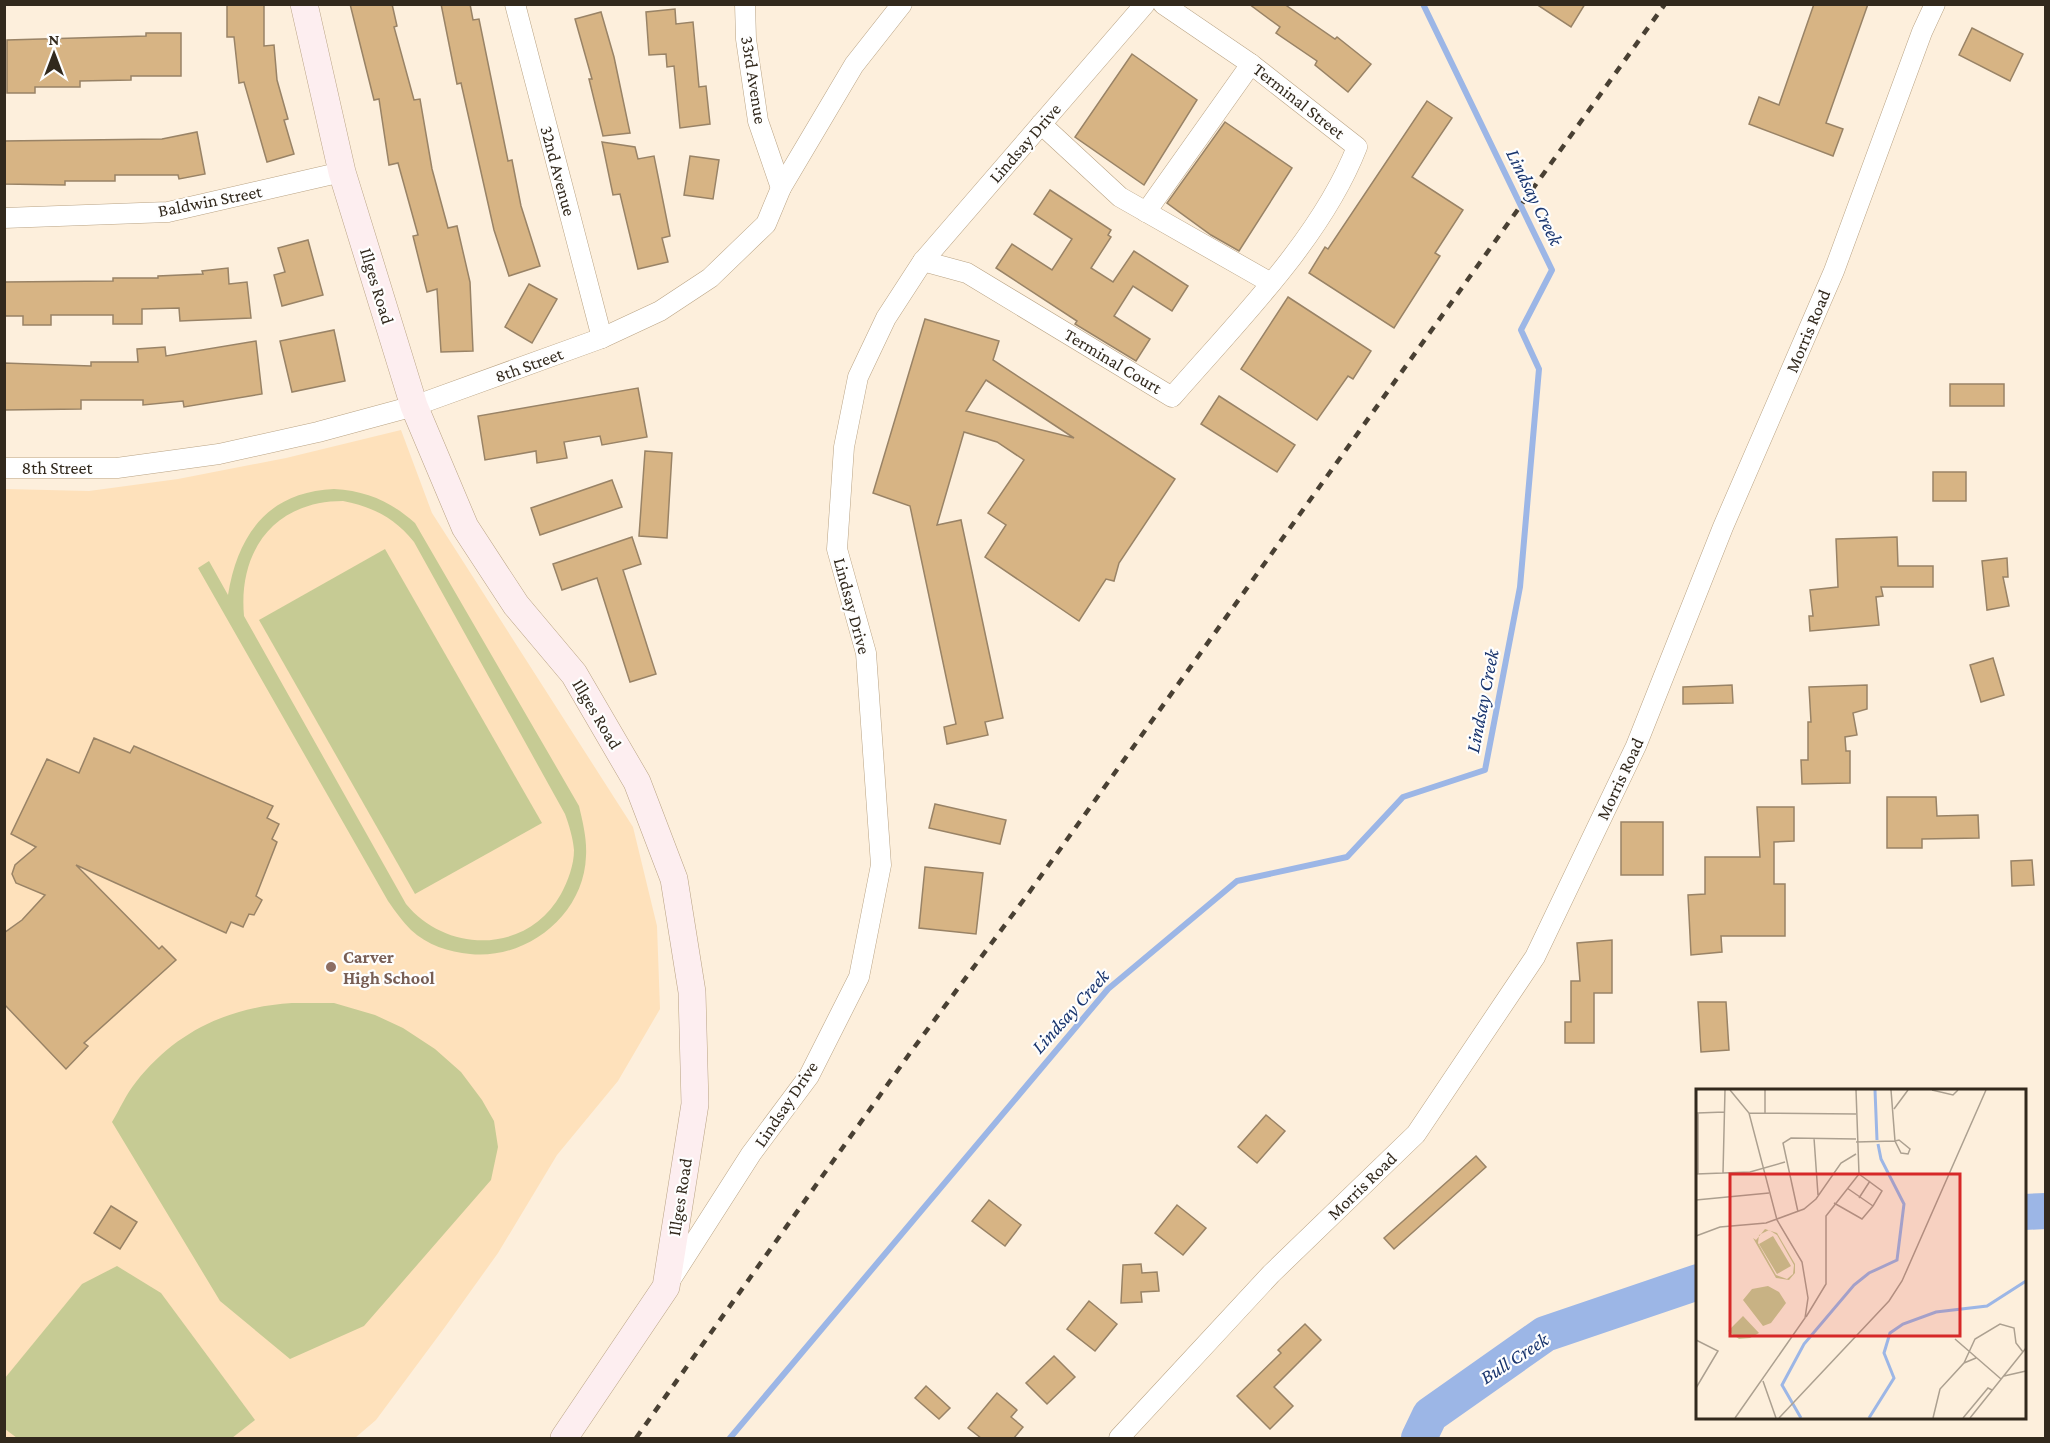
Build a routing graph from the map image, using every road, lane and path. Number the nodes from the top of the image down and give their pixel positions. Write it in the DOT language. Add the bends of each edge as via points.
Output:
graph roads {
  1 [pos="304,4"];
  2 [pos="515,4"];
  3 [pos="745,4"];
  4 [pos="902,4"];
  5 [pos="1145,4"];
  6 [pos="1163,4"];
  7 [pos="1935,4"];
  8 [pos="1251,64"];
  9 [pos="1041,124"];
  10 [pos="342,172"];
  11 [pos="781,188"];
  12 [pos="1146,212"];
  13 [pos="4,218"];
  14 [pos="1311,228"];
  15 [pos="923,261"];
  16 [pos="1271,283"];
  17 [pos="602,338"];
  18 [pos="414,406"];
  19 [pos="4,468"];
  20 [pos="666,1287"];
  21 [pos="564,1438"];
  22 [pos="1119,1438"];
  1 -- 10 [label="street, Illges Road"];
  2 -- 17 [label="street, 32nd Avenue"];
  3 -- 11 [label="street, 33rd Avenue" via="758,121"];
  4 -- 11 [label="street, 8th Street" via="854,65"];
  5 -- 9 [label="street, Lindsay Drive"];
  6 -- 8 [label="street, Terminal Street"];
  7 -- 22 [label="street, Morris Road" via="1834,271 1723,527 1636,746 1535,957 1416,1134 1271,1274"];
  8 -- 12 [label="street"];
  8 -- 14 [label="street, Terminal Street" via="1357,147 1343,183"];
  9 -- 12 [label="street" via="1120,197"];
  9 -- 15 [label="street, Lindsay Drive"];
  10 -- 13 [label="street, Baldwin Street" via="168,212"];
  10 -- 18 [label="street, Illges Road"];
  11 -- 17 [label="street, 8th Street" via="766,224 710,279 660,311"];
  12 -- 16 [label="street"];
  14 -- 16 [label="street, Terminal Court"];
  15 -- 16 [label="street, Terminal Court" via="968,273 1172,397"];
  15 -- 20 [label="street, Lindsay Drive" via="886,318 858,377 844,447 837,549 866,653 881,865 859,977 809,1076 751,1154"];
  17 -- 18 [label="street, 8th Street"];
  18 -- 19 [label="street, 8th Street" via="219,454 117,468"];
  18 -- 20 [label="street, Illges Road" via="465,527 516,605 574,674 637,782 674,879 692,992 695,1104"];
  20 -- 21 [label="street, Illges Road"];
}
